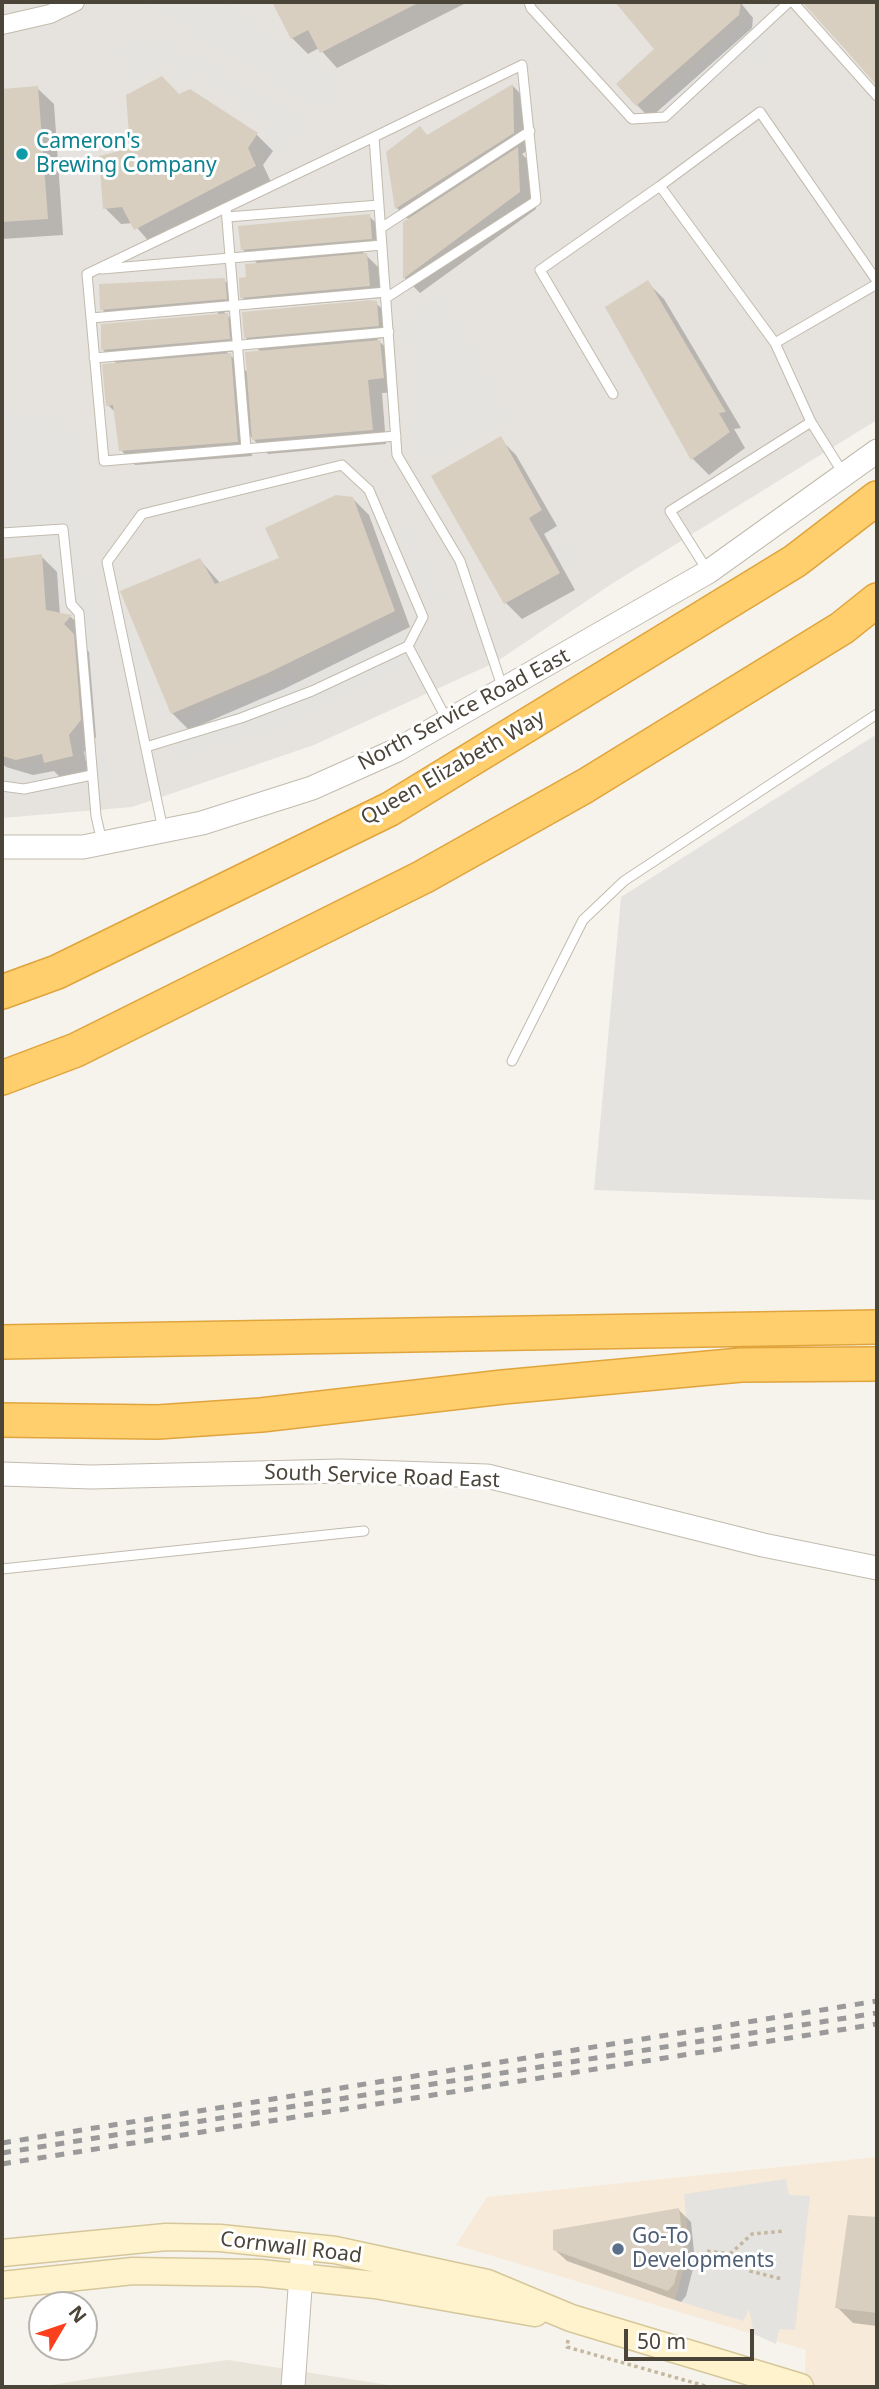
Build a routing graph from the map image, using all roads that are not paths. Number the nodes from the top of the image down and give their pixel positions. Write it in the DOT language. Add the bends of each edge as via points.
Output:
graph roads {
  1 [pos="75,2"];
  2 [pos="529,2"];
  3 [pos="791,2"];
  4 [pos="2,25"];
  5 [pos="877,96"];
  6 [pos="530,131"];
  7 [pos="374,137"];
  8 [pos="660,186"];
  9 [pos="379,205"];
  10 [pos="227,212"];
  11 [pos="381,228"];
  12 [pos="382,246"];
  13 [pos="230,258"];
  14 [pos="97,269"];
  15 [pos="877,282"];
  16 [pos="386,295"];
  17 [pos="234,306"];
  18 [pos="91,318"];
  19 [pos="389,332"];
  20 [pos="775,343"];
  21 [pos="238,345"];
  22 [pos="94,358"];
  23 [pos="613,394"];
  24 [pos="811,422"];
  25 [pos="396,436"];
  26 [pos="246,449"];
  27 [pos="877,451"];
  28 [pos="844,474"];
  29 [pos="877,498"];
  30 [pos="2,533"];
  31 [pos="708,572"];
  32 [pos="877,600"];
  33 [pos="408,646"];
  34 [pos="504,690"];
  35 [pos="877,714"];
  36 [pos="448,722"];
  37 [pos="146,747"];
  38 [pos="92,775"];
  39 [pos="2,786"];
  40 [pos="163,831"];
  41 [pos="102,844"];
  42 [pos="2,847"];
  43 [pos="2,992"];
  44 [pos="512,1061"];
  45 [pos="2,1078"];
  46 [pos="877,1314"];
  47 [pos="827,1326"];
  48 [pos="877,1327"];
  49 [pos="2,1342"];
  50 [pos="877,1364"];
  51 [pos="2,1420"];
  52 [pos="2,1474"];
  53 [pos="363,1531"];
  54 [pos="877,1568"];
  55 [pos="2,1569"];
  56 [pos="303,2246"];
  57 [pos="2,2253"];
  58 [pos="302,2277"];
  59 [pos="2,2285"];
  60 [pos="571,2318"];
  61 [pos="293,2387"];
  62 [pos="800,2387"];
  1 -- 4 [label="street" via="50,14"];
  2 -- 3 [label="lane" via="632,119 665,117"];
  3 -- 5 [label="lane"];
  6 -- 7 [label="lane" via="522,65"];
  6 -- 11 [label="lane"];
  6 -- 16 [label="lane" via="536,201"];
  7 -- 9 [label="lane"];
  7 -- 10 [label="lane"];
  8 -- 15 [label="lane" via="760,112"];
  8 -- 20 [label="lane"];
  8 -- 23 [label="lane" via="540,270"];
  9 -- 10 [label="lane"];
  9 -- 11 [label="lane"];
  10 -- 13 [label="lane"];
  10 -- 14 [label="lane"];
  11 -- 12 [label="lane"];
  12 -- 13 [label="lane"];
  12 -- 16 [label="lane"];
  13 -- 14 [label="lane"];
  13 -- 17 [label="lane"];
  14 -- 18 [label="lane" via="87,274"];
  15 -- 20 [label="lane"];
  16 -- 17 [label="lane"];
  16 -- 19 [label="lane"];
  17 -- 18 [label="lane"];
  17 -- 21 [label="lane"];
  18 -- 22 [label="lane"];
  19 -- 21 [label="lane"];
  19 -- 25 [label="lane"];
  20 -- 24 [label="lane"];
  21 -- 22 [label="lane"];
  21 -- 26 [label="lane"];
  22 -- 26 [label="lane" via="104,461"];
  24 -- 28 [label="lane"];
  24 -- 31 [label="lane" via="670,511"];
  25 -- 26 [label="lane"];
  25 -- 34 [label="lane" via="397,455 460,561"];
  27 -- 28 [label="street, North Service Road East"];
  28 -- 31 [label="street, North Service Road East"];
  29 -- 43 [label="highway, Queen Elizabeth Way" via="795,561 390,809 57,972"];
  30 -- 38 [label="lane" via="63,529 71,604 79,613"];
  31 -- 34 [label="street, North Service Road East"];
  32 -- 45 [label="highway" via="830,635 585,786 422,877 76,1050"];
  33 -- 36 [label="lane"];
  33 -- 37 [label="lane" via="312,691"];
  33 -- 37 [label="lane" via="423,617 369,490 342,465 142,513 107,562"];
  34 -- 36 [label="street, North Service Road East"];
  35 -- 44 [label="lane" via="624,881 591,912"];
  36 -- 40 [label="street, North Service Road East" via="312,788"];
  37 -- 40 [label="lane"];
  38 -- 39 [label="lane" via="23,789"];
  38 -- 41 [label="lane"];
  40 -- 41 [label="street, North Service Road East"];
  41 -- 42 [label="street, North Service Road East"];
  46 -- 47 [label="highway"];
  47 -- 48 [label="highway"];
  47 -- 49 [label="highway"];
  50 -- 51 [label="highway" via="741,1366 158,1422"];
  52 -- 54 [label="street, South Service Road East" via="90,1477 341,1471 487,1476 763,1545"];
  53 -- 55 [label="lane"];
  56 -- 57 [label="main road, Cornwall Road" via="166,2237"];
  56 -- 58 [label="street"];
  56 -- 60 [label="main road, Cornwall Road" via="487,2283"];
  58 -- 59 [label="main road, Cornwall Road" via="133,2271"];
  58 -- 60 [label="main road, Cornwall Road"];
  58 -- 61 [label="street"];
  60 -- 62 [label="main road, Cornwall Road"];
}
